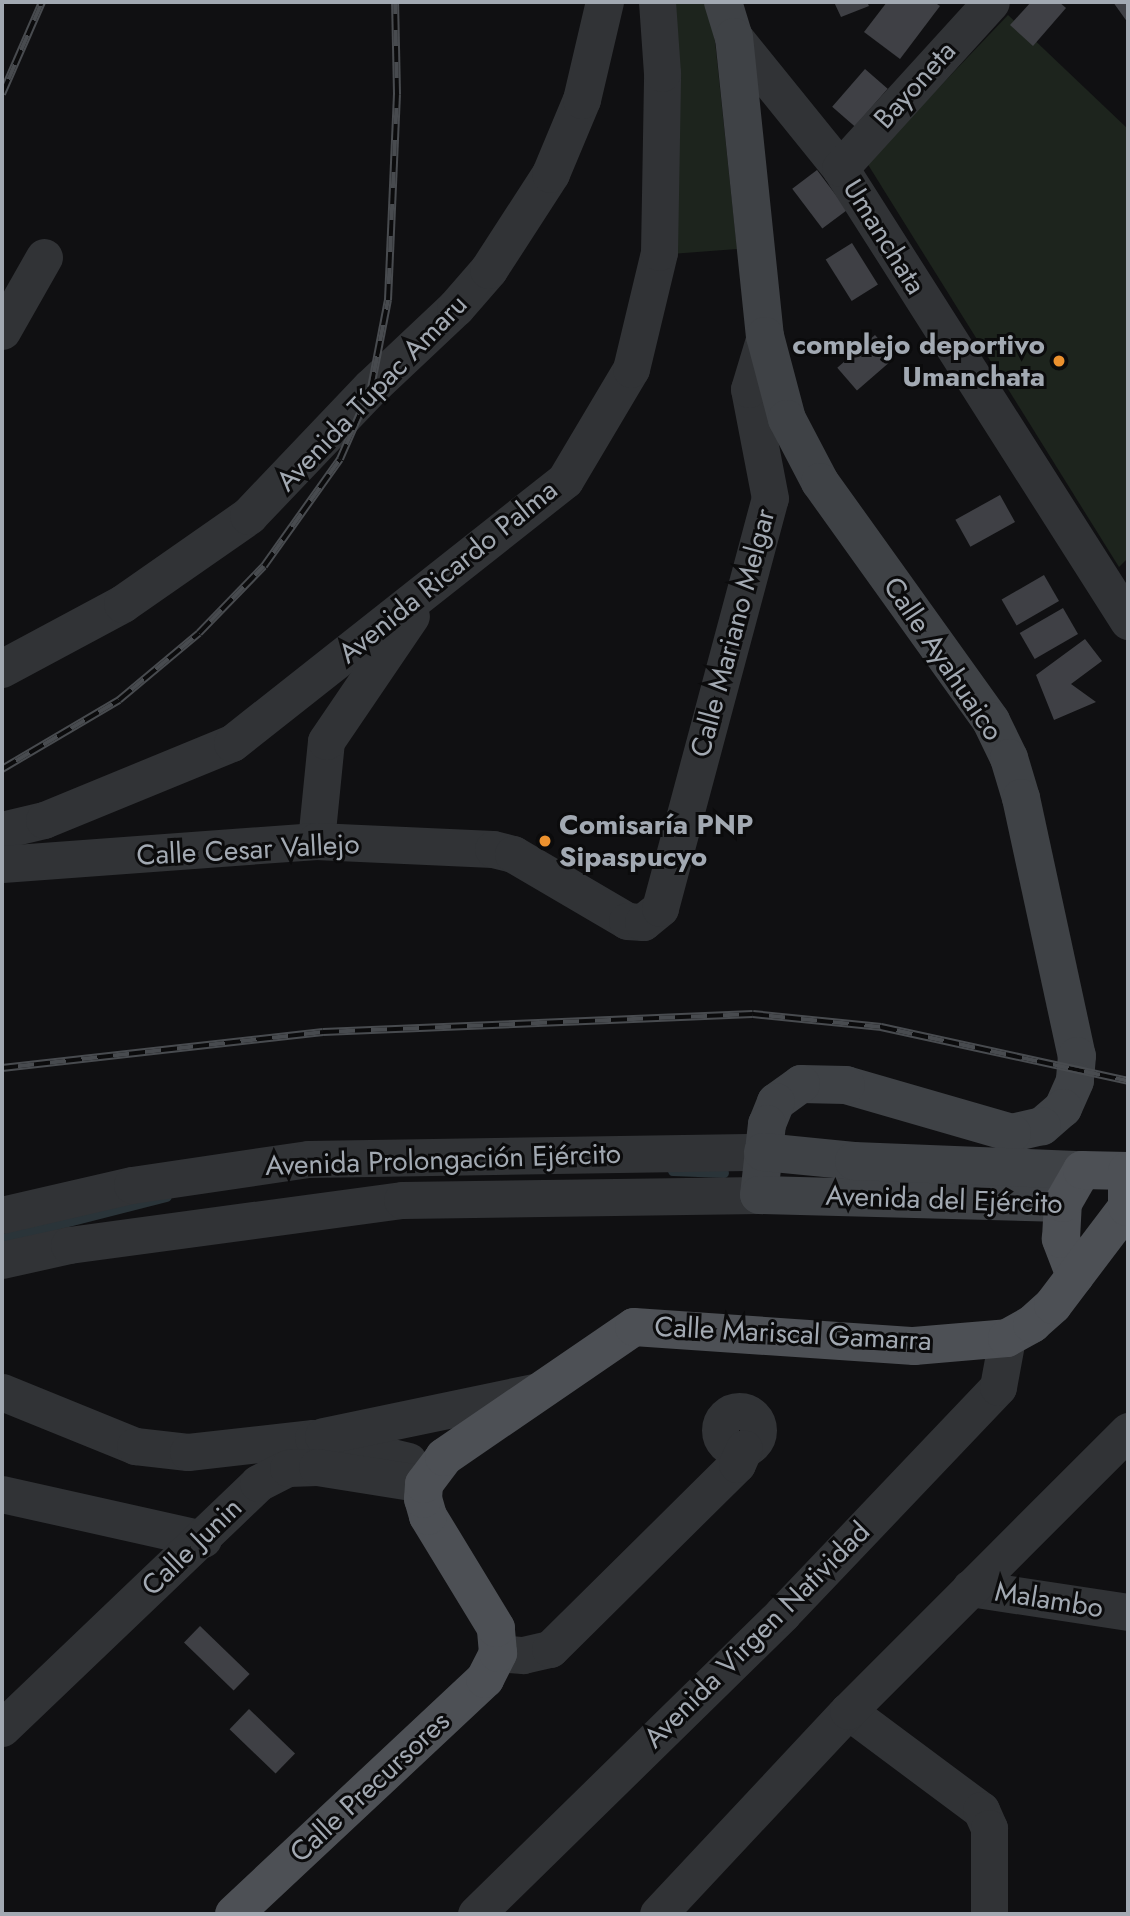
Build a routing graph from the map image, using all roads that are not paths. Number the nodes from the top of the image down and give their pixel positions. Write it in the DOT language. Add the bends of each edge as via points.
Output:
graph roads {
  1 [pos="605,2"];
  2 [pos="657,2"];
  3 [pos="991,2"];
  4 [pos="729,20"];
  5 [pos="840,168"];
  6 [pos="44,257"];
  7 [pos="2,331"];
  8 [pos="765,336"];
  9 [pos="429,589"];
  10 [pos="1128,621"];
  11 [pos="2,669"];
  12 [pos="2,830"];
  13 [pos="316,841"];
  14 [pos="2,864"];
  15 [pos="643,922"];
  16 [pos="763,1152"];
  17 [pos="1082,1170"];
  18 [pos="1128,1183"];
  19 [pos="759,1195"];
  20 [pos="1063,1203"];
  21 [pos="2,1215"];
  22 [pos="2,1260"];
  23 [pos="1075,1276"];
  24 [pos="1007,1338"];
  25 [pos="538,1391"];
  26 [pos="2,1392"];
  27 [pos="1128,1431"];
  28 [pos="313,1438"];
  29 [pos="744,1448"];
  30 [pos="430,1476"];
  31 [pos="2,1494"];
  32 [pos="203,1539"];
  33 [pos="970,1588"];
  34 [pos="1128,1612"];
  35 [pos="498,1653"];
  36 [pos="848,1711"];
  37 [pos="2,1728"];
  38 [pos="234,1914"];
  39 [pos="476,1914"];
  40 [pos="658,1914"];
  41 [pos="989,1914"];
  1 -- 11 [label="street, Avenida Túpac Amaru" via="582,100 551,174 489,270 456,308 371,388 249,516 123,604"];
  2 -- 9 [label="street, Avenida Ricardo Palma" via="662,73 659,252 631,369 565,480"];
  3 -- 5 [label="street, Bayoneta"];
  4 -- 5 [label="street, Umanchata"];
  4 -- 8 [label="main road, Calle Ayahuaico"];
  5 -- 10 [label="street, Umanchata"];
  6 -- 7 [label="street"];
  8 -- 15 [label="street, Calle Mariano Melgar" via="749,389 770,498 660,908"];
  8 -- 16 [label="main road, Calle Ayahuaico" via="787,419 820,482 991,721 1009,758 1075,1039 1077,1069 1071,1095 1054,1118 1012,1133 846,1085 801,1084 776,1102"];
  9 -- 12 [label="street, Avenida Ricardo Palma" via="232,743 44,820"];
  9 -- 13 [label="street" via="326,741"];
  13 -- 14 [label="street, Calle Cesar Vallejo"];
  13 -- 15 [label="street, Calle Cesar Vallejo" via="505,850 626,921"];
  16 -- 17 [label="main road, Avenida del Ejército" via="854,1161"];
  16 -- 19 [label="main road, Calle Ayahuaico"];
  16 -- 21 [label="street, Avenida Prolongación Ejército" via="308,1159 132,1185"];
  17 -- 18 [label="main road, Avenida del Ejército"];
  17 -- 20 [label="main road"];
  18 -- 20 [label="main road, Avenida del Ejército"];
  18 -- 23 [label="main road"];
  19 -- 20 [label="main road, Avenida del Ejército"];
  19 -- 22 [label="street, Avenida Prolongación Ejército" via="402,1200 69,1245"];
  20 -- 23 [label="main road" via="1061,1239"];
  23 -- 24 [label="main road" via="1032,1324"];
  24 -- 25 [label="main road, Calle Mariscal Gamarra" via="914,1346 643,1325 626,1329"];
  24 -- 39 [label="street, Avenida Virgen Natividad" via="998,1387 782,1614"];
  25 -- 28 [label="street"];
  25 -- 30 [label="main road, Calle Mariscal Gamarra" via="444,1457"];
  26 -- 28 [label="street" via="135,1446 188,1452"];
  27 -- 33 [label="street"];
  28 -- 30 [label="street"];
  29 -- 35 [label="street" via="737,1464 551,1649 523,1655"];
  30 -- 32 [label="street, Calle Junin" via="288,1468 258,1483"];
  30 -- 35 [label="main road" via="428,1516 496,1628"];
  31 -- 32 [label="street"];
  32 -- 37 [label="street, Calle Junin"];
  33 -- 34 [label="street, Malambo"];
  33 -- 36 [label="street"];
  35 -- 38 [label="main road, Calle Precursores" via="485,1679"];
  36 -- 40 [label="street"];
  36 -- 41 [label="street" via="981,1810 989,1828"];
}
